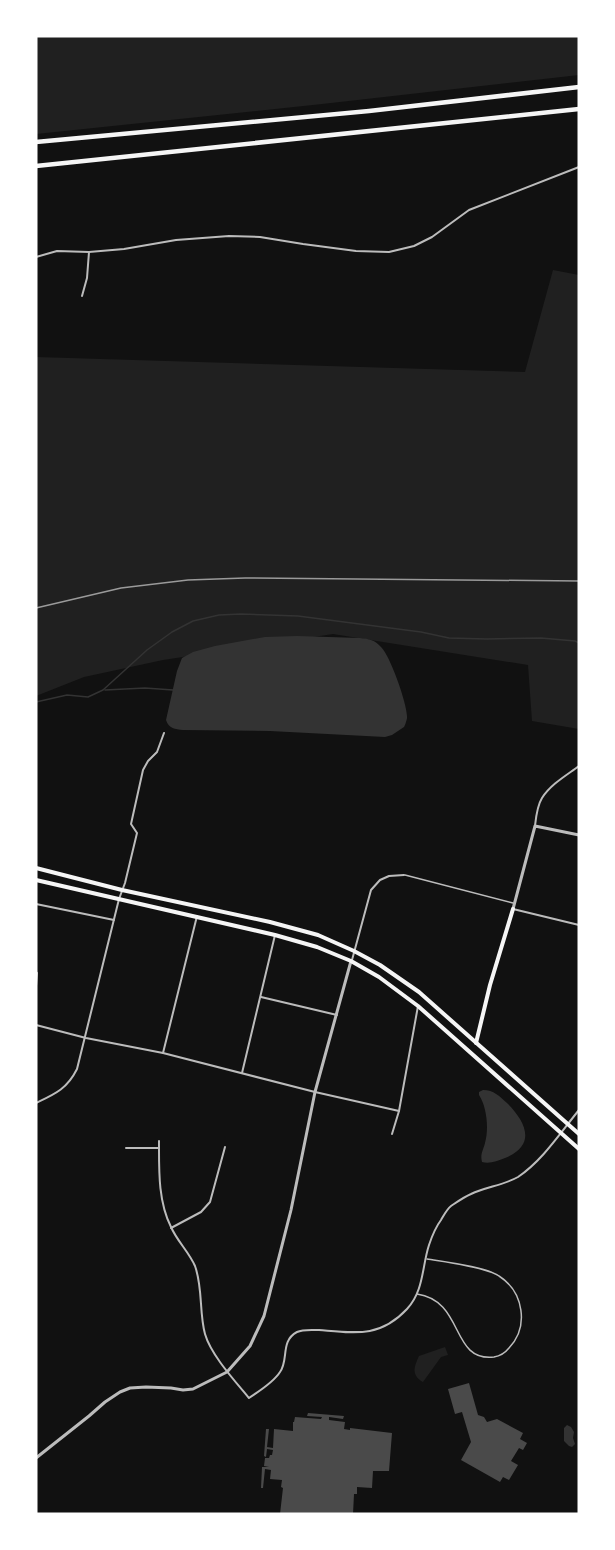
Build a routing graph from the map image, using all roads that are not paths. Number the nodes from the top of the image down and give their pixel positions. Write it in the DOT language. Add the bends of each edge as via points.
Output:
graph roads {
  1 [pos="579,87"];
  2 [pos="579,109"];
  3 [pos="36,142"];
  4 [pos="36,166"];
  5 [pos="579,167"];
  6 [pos="89,252"];
  7 [pos="36,257"];
  8 [pos="82,296"];
  9 [pos="164,733"];
  10 [pos="579,766"];
  11 [pos="535,826"];
  12 [pos="579,835"];
  13 [pos="36,868"];
  14 [pos="404,875"];
  15 [pos="36,880"];
  16 [pos="122,890"];
  17 [pos="119,899"];
  18 [pos="36,904"];
  19 [pos="514,906"];
  20 [pos="197,916"];
  21 [pos="114,920"];
  22 [pos="579,925"];
  23 [pos="275,935"];
  24 [pos="354,951"];
  25 [pos="351,962"];
  26 [pos="36,972"];
  27 [pos="36,986"];
  28 [pos="261,997"];
  29 [pos="417,1006"];
  30 [pos="337,1015"];
  31 [pos="36,1025"];
  32 [pos="86,1038"];
  33 [pos="476,1043"];
  34 [pos="163,1053"];
  35 [pos="242,1073"];
  36 [pos="315,1092"];
  37 [pos="36,1103"];
  38 [pos="579,1110"];
  39 [pos="399,1111"];
  40 [pos="568,1123"];
  41 [pos="560,1133"];
  42 [pos="392,1134"];
  43 [pos="579,1134"];
  44 [pos="159,1141"];
  45 [pos="225,1147"];
  46 [pos="126,1148"];
  47 [pos="159,1148"];
  48 [pos="579,1149"];
  49 [pos="171,1228"];
  50 [pos="426,1259"];
  51 [pos="417,1294"];
  52 [pos="227,1372"];
  53 [pos="36,1458"];
  1 -- 3 [label="highway"];
  2 -- 4 [label="highway"];
  5 -- 6 [label="street" via="469,210 432,237 389,252 229,236"];
  6 -- 7 [label="street" via="57,251"];
  6 -- 8 [label="street"];
  9 -- 16 [label="street" via="143,770 131,825 137,833"];
  10 -- 11 [label="street" via="542,797"];
  11 -- 12 [label="street"];
  11 -- 19 [label="street"];
  13 -- 16 [label="main road"];
  14 -- 19 [label="lane"];
  14 -- 24 [label="street" via="380,880 371,890"];
  15 -- 17 [label="main road"];
  16 -- 17 [label="street"];
  16 -- 24 [label="main road" via="270,922 318,935"];
  17 -- 20 [label="main road"];
  17 -- 21 [label="street"];
  18 -- 21 [label="street"];
  19 -- 22 [label="street"];
  19 -- 33 [label="main road"];
  20 -- 23 [label="main road"];
  20 -- 34 [label="street"];
  21 -- 32 [label="street"];
  23 -- 25 [label="main road" via="318,947"];
  23 -- 28 [label="street"];
  24 -- 25 [label="street"];
  24 -- 33 [label="main road" via="419,992"];
  25 -- 29 [label="main road" via="379,977"];
  25 -- 30 [label="street"];
  26 -- 27 [label="street"];
  28 -- 30 [label="street"];
  28 -- 35 [label="street"];
  29 -- 39 [label="street"];
  29 -- 41 [label="main road"];
  30 -- 36 [label="street"];
  31 -- 32 [label="street"];
  32 -- 34 [label="street"];
  32 -- 37 [label="street" via="71,1081"];
  33 -- 40 [label="main road"];
  34 -- 35 [label="street"];
  35 -- 36 [label="street"];
  36 -- 39 [label="street"];
  36 -- 52 [label="street" via="264,1316 250,1347"];
  38 -- 40 [label="street"];
  39 -- 42 [label="street"];
  40 -- 41 [label="street"];
  40 -- 43 [label="main road"];
  41 -- 48 [label="main road"];
  41 -- 50 [label="street" via="536,1162 517,1177 470,1194 449,1207 435,1229"];
  44 -- 47 [label="street"];
  45 -- 49 [label="street" via="210,1202 201,1212"];
  46 -- 47 [label="street"];
  47 -- 49 [label="street" via="163,1207"];
  49 -- 52 [label="street" via="194,1263 201,1288 205,1335"];
  50 -- 51 [label="street"];
  50 -- 51 [label="lane" via="499,1276 519,1300 522,1314 518,1337 504,1354 474,1355 447,1311 434,1300"];
  51 -- 52 [label="street" via="390,1324 373,1331 297,1332 285,1346 281,1371 249,1398"];
  52 -- 53 [label="street" via="193,1389 146,1387 120,1392"];
}
